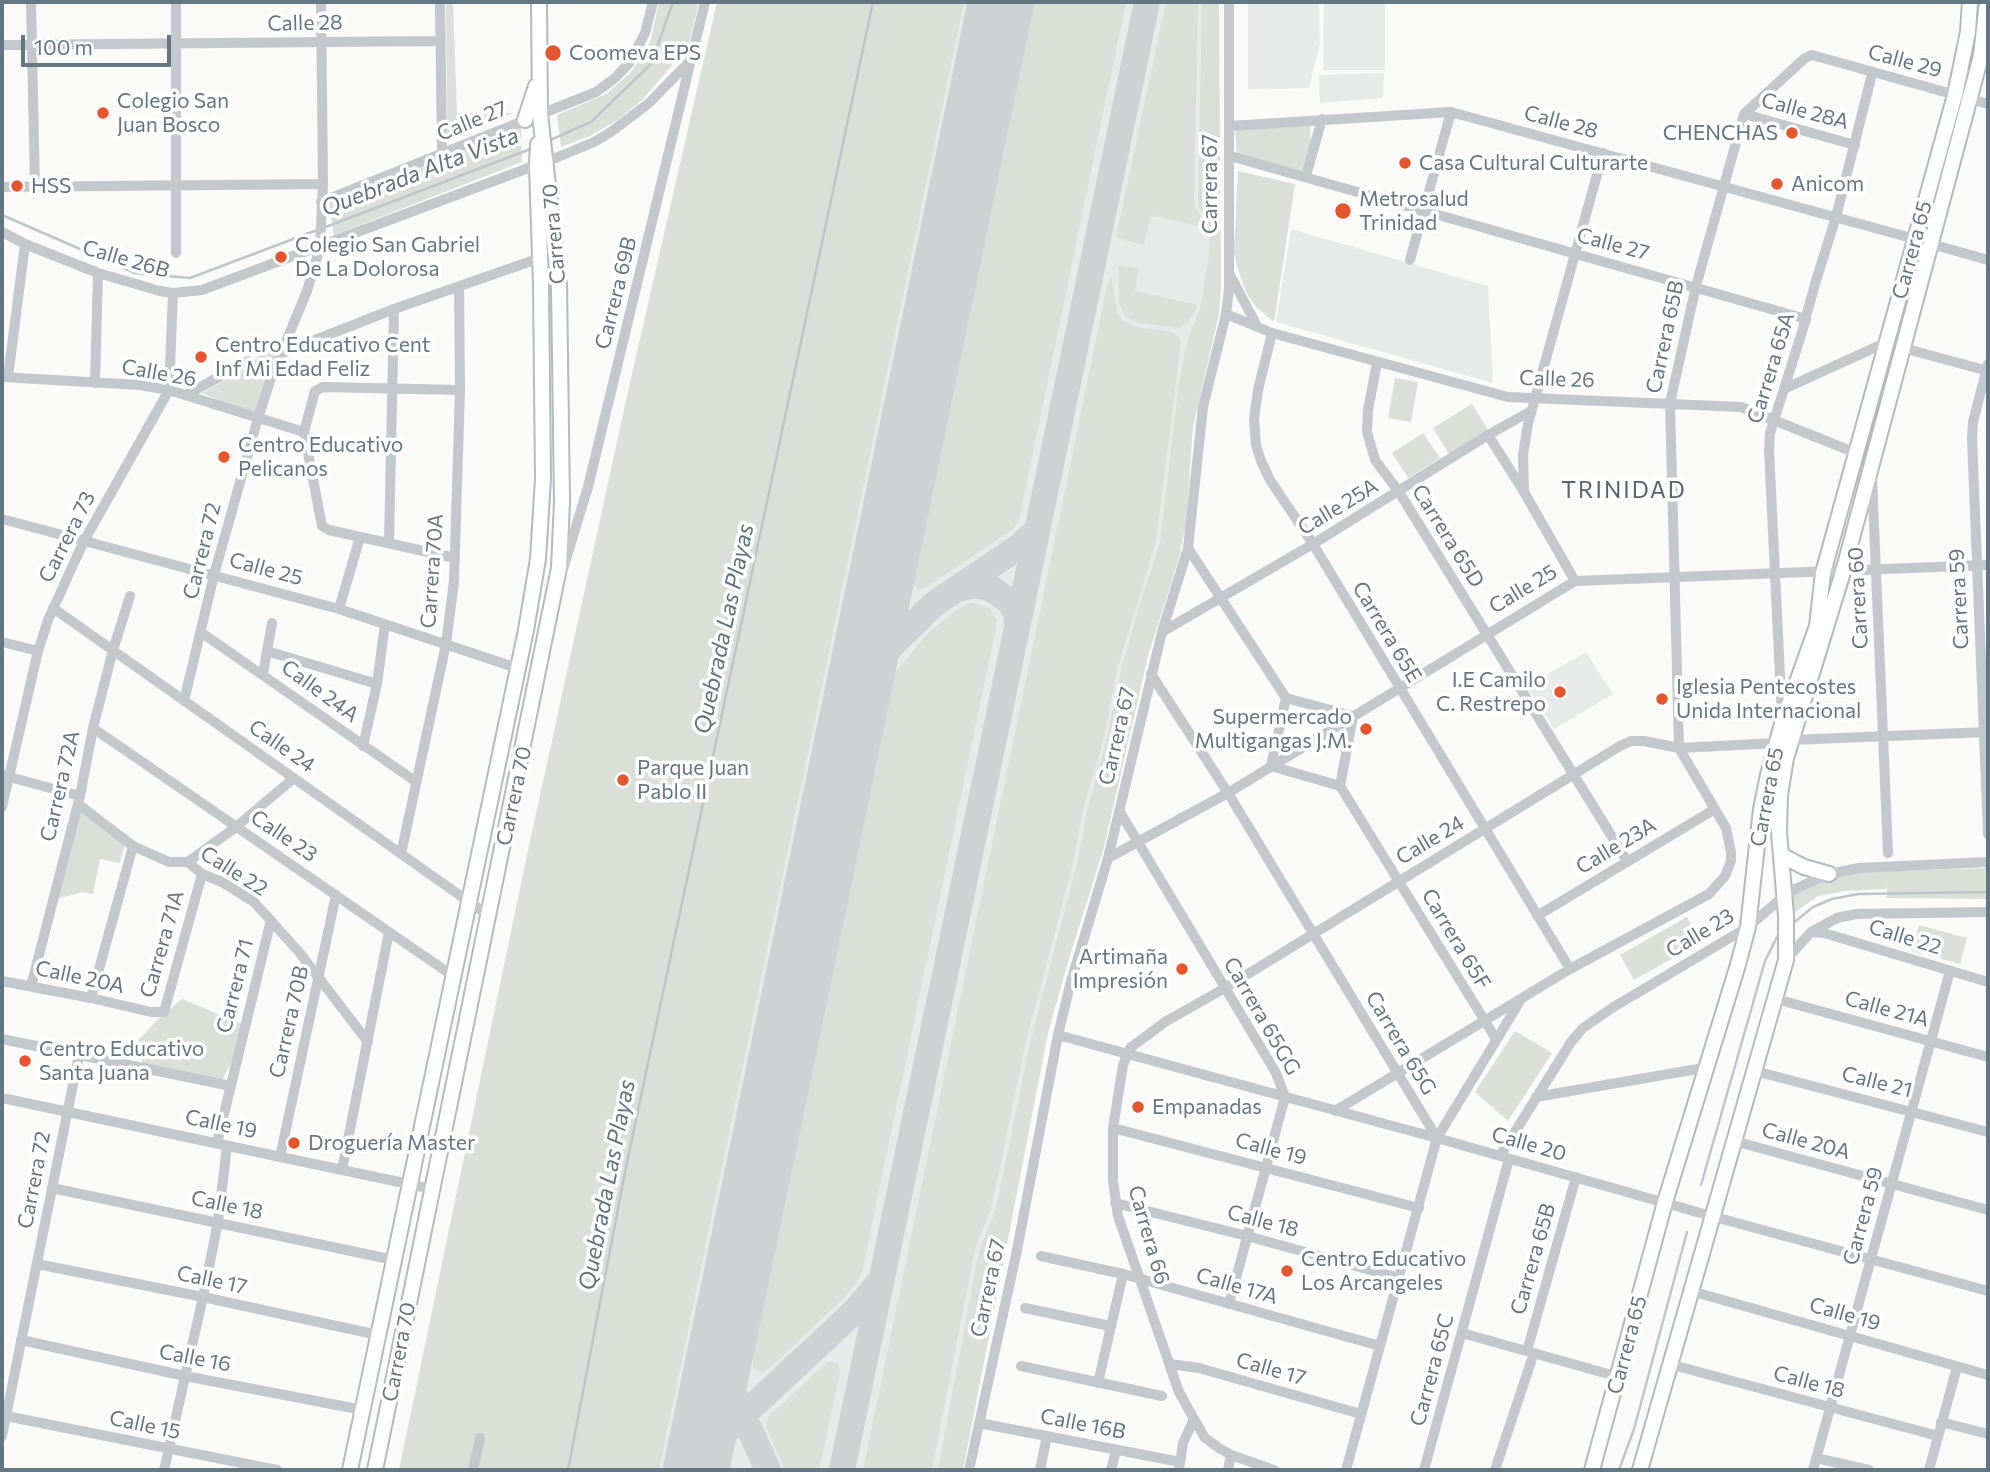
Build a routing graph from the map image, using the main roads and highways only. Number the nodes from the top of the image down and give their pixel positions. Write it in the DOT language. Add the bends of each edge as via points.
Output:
graph roads {
  1 [pos="539,2"];
  2 [pos="1970,2"];
  3 [pos="1987,2"];
  4 [pos="540,74"];
  5 [pos="524,120"];
  6 [pos="541,151"];
  7 [pos="1784,741"];
  8 [pos="1781,855"];
  9 [pos="1829,874"];
  10 [pos="350,1470"];
  11 [pos="375,1470"];
  12 [pos="1592,1470"];
  13 [pos="1640,1470"];
  1 -- 4 [label="main road, Carrera 70"];
  2 -- 7 [label="main road, Carrera 65" via="1955,95 1823,573 1817,626 1782,724"];
  3 -- 7 [label="main road, Carrera 65" via="1981,56 1843,572"];
  4 -- 5 [label="main road"];
  4 -- 6 [label="main road, Carrera 70"];
  6 -- 10 [label="main road, Carrera 70" via="542,502 538,559"];
  6 -- 11 [label="main road, Carrera 70" via="559,284 562,502 556,590"];
  7 -- 8 [label="main road, Carrera 65"];
  7 -- 12 [label="main road, Carrera 65" via="1761,809 1748,927 1665,1202"];
  8 -- 9 [label="main road"];
  8 -- 13 [label="main road, Carrera 65" via="1786,960"];
}
